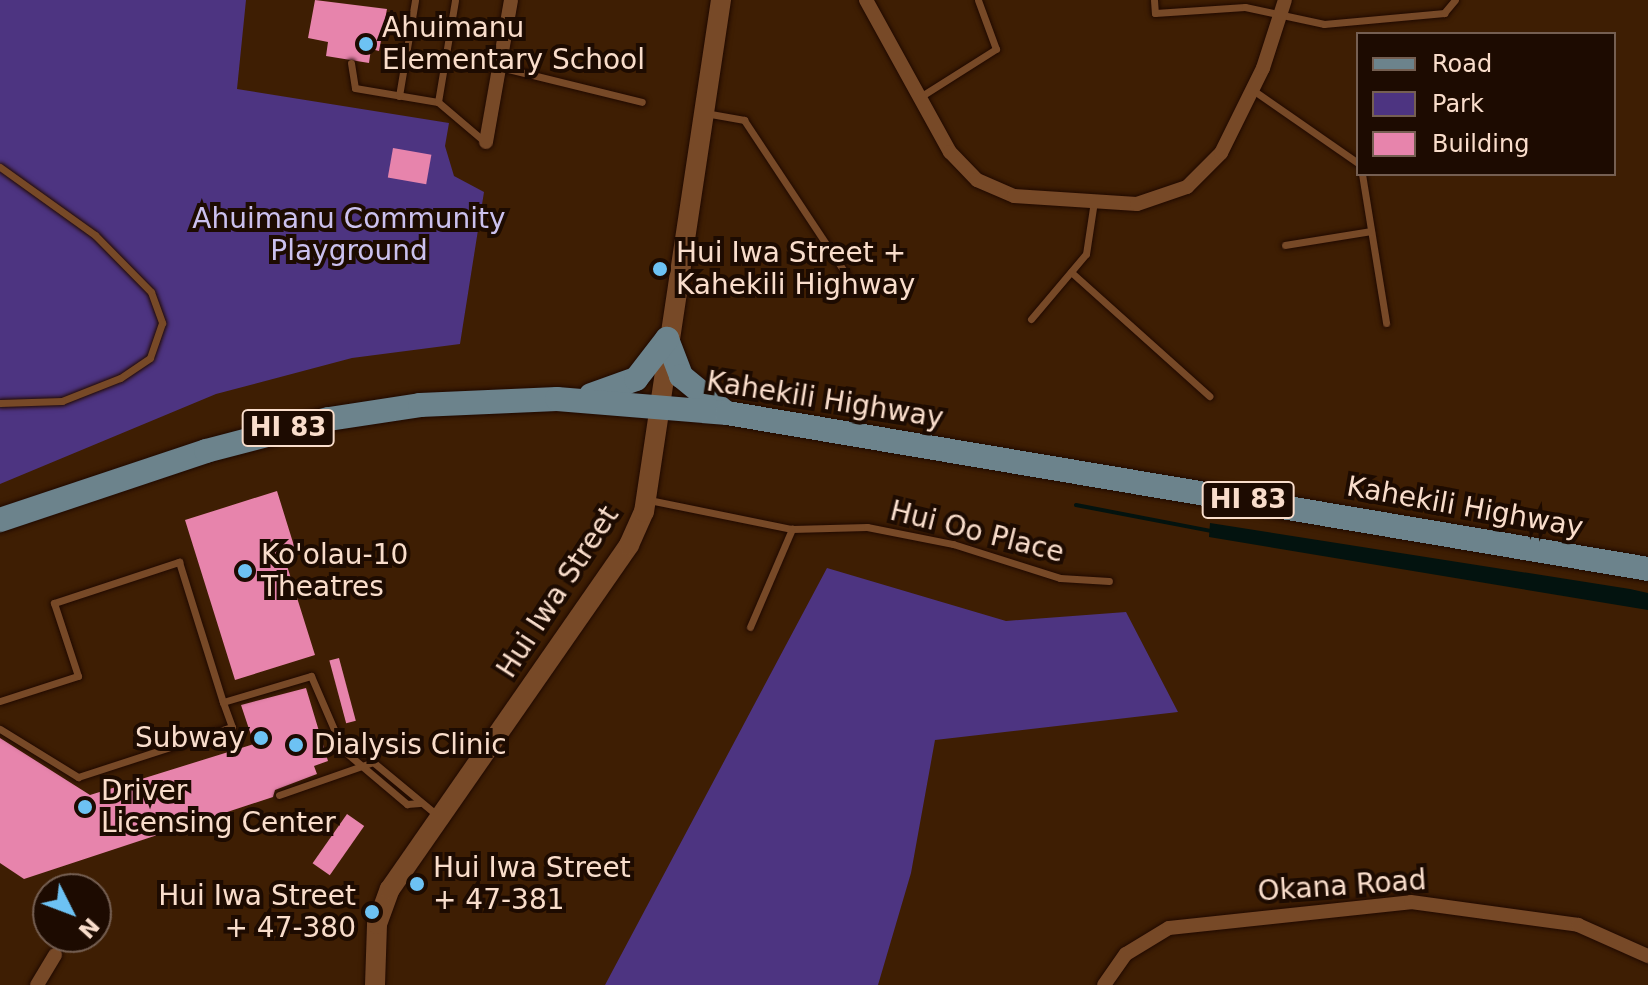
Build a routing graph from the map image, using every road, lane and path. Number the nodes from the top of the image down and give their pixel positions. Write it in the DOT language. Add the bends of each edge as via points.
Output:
graph roads {
  1 [pos="415,0"];
  2 [pos="455,0"];
  3 [pos="511,0"];
  4 [pos="721,0"];
  5 [pos="866,0"];
  6 [pos="978,0"];
  7 [pos="1154,0"];
  8 [pos="1285,0"];
  9 [pos="1455,0"];
  10 [pos="1282,15"];
  11 [pos="351,63"];
  12 [pos="498,67"];
  13 [pos="1253,90"];
  14 [pos="399,96"];
  15 [pos="920,97"];
  16 [pos="438,102"];
  17 [pos="642,102"];
  18 [pos="703,112"];
  19 [pos="486,142"];
  20 [pos="1356,162"];
  21 [pos="0,167"];
  22 [pos="1362,176"];
  23 [pos="1094,201"];
  24 [pos="1371,231"];
  25 [pos="1285,245"];
  26 [pos="1071,272"];
  27 [pos="846,274"];
  28 [pos="1031,319"];
  29 [pos="1386,323"];
  30 [pos="667,339"];
  31 [pos="1209,396"];
  32 [pos="574,400"];
  33 [pos="0,403"];
  34 [pos="656,405"];
  35 [pos="727,413"];
  36 [pos="647,500"];
  37 [pos="0,520"];
  38 [pos="792,529"];
  39 [pos="1648,569"];
  40 [pos="1109,581"];
  41 [pos="750,627"];
  42 [pos="0,701"];
  43 [pos="223,702"];
  44 [pos="0,729"];
  45 [pos="362,765"];
  46 [pos="279,795"];
  47 [pos="420,803"];
  48 [pos="439,817"];
  49 [pos="55,955"];
  50 [pos="1648,956"];
  51 [pos="37,985"];
  52 [pos="375,985"];
  53 [pos="1104,985"];
  1 -- 14 [label="lane"];
  2 -- 16 [label="lane"];
  3 -- 12 [label="street"];
  4 -- 18 [label="street, Hui Iwa Street"];
  5 -- 15 [label="street"];
  6 -- 15 [label="lane" via="996,49"];
  7 -- 10 [label="lane" via="1155,13 1245,7"];
  8 -- 10 [label="street"];
  9 -- 10 [label="lane" via="1444,13 1332,24"];
  10 -- 13 [label="street"];
  11 -- 14 [label="lane" via="352,86"];
  12 -- 17 [label="lane"];
  12 -- 19 [label="street"];
  13 -- 20 [label="lane"];
  13 -- 23 [label="street" via="1221,153 1187,187 1137,204"];
  14 -- 16 [label="lane"];
  15 -- 23 [label="street" via="958,162 988,187 1027,198"];
  16 -- 19 [label="lane"];
  18 -- 27 [label="lane" via="744,120"];
  18 -- 30 [label="street, Hui Iwa Street"];
  21 -- 33 [label="lane" via="88,228 151,292 162,323 150,358 120,378 62,401"];
  22 -- 24 [label="lane"];
  23 -- 26 [label="lane" via="1087,249"];
  24 -- 25 [label="lane"];
  24 -- 29 [label="lane"];
  26 -- 28 [label="lane"];
  26 -- 31 [label="lane"];
  30 -- 32 [label="main road" via="636,379"];
  30 -- 34 [label="street, Hui Iwa Street"];
  30 -- 35 [label="main road" via="681,376"];
  32 -- 34 [label="main road, Kahekili Highway / HI 83"];
  32 -- 37 [label="main road, Kahekili Highway / HI 83" via="465,401 329,419 206,451"];
  34 -- 35 [label="main road, Kahekili Highway / HI 83"];
  34 -- 36 [label="street, Hui Iwa Street"];
  35 -- 39 [label="main road, Kahekili Highway / HI 83"];
  36 -- 38 [label="lane, Hui Oo Place"];
  36 -- 48 [label="street, Hui Iwa Street" via="629,545"];
  38 -- 40 [label="lane, Hui Oo Place" via="867,527 1060,578"];
  38 -- 41 [label="lane"];
  42 -- 43 [label="lane" via="78,676 54,603 179,562"];
  43 -- 44 [label="lane" via="232,727 78,777"];
  43 -- 45 [label="lane" via="311,676 338,742"];
  45 -- 46 [label="lane"];
  45 -- 47 [label="lane" via="364,774 407,804"];
  45 -- 47 [label="lane" via="373,762 417,792"];
  47 -- 48 [label="lane"];
  48 -- 52 [label="street, Hui Iwa Street" via="384,900"];
  49 -- 51 [label="street"];
  50 -- 53 [label="street, Okana Road" via="1578,925 1411,902 1169,928 1126,954"];
}
